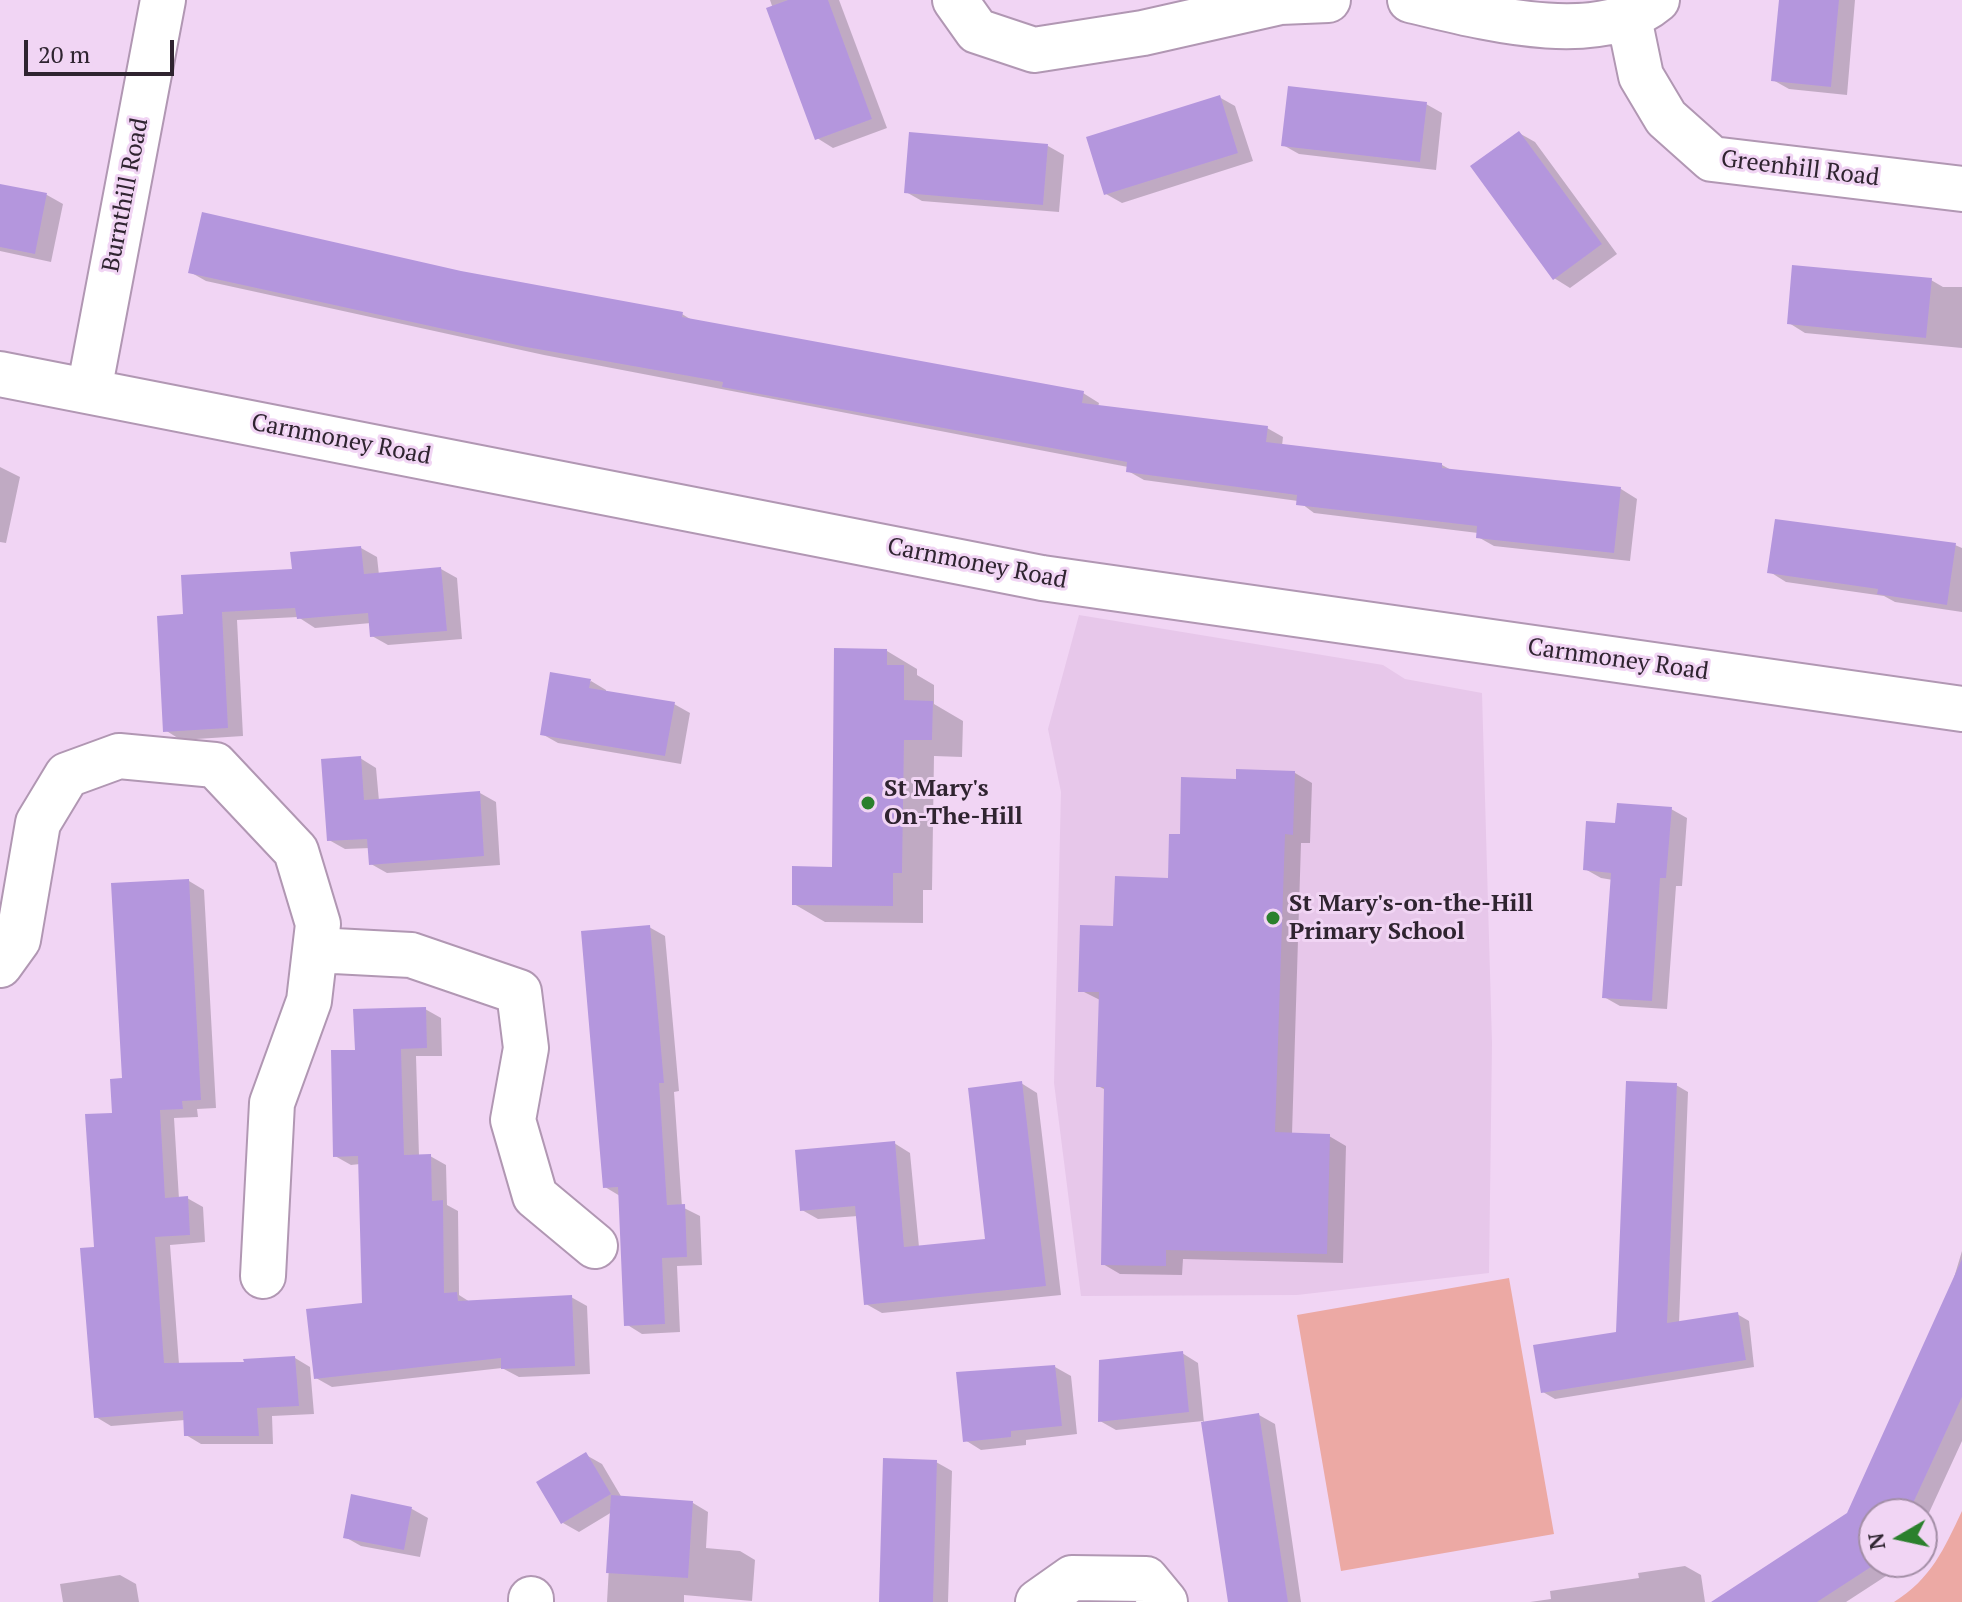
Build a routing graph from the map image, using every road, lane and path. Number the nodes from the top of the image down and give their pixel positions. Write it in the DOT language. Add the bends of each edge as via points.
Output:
graph roads {
  1 [pos="163,0"];
  2 [pos="955,0"];
  3 [pos="1328,0"];
  4 [pos="1410,0"];
  5 [pos="1643,9"];
  6 [pos="1962,189"];
  7 [pos="0,374"];
  8 [pos="89,391"];
  9 [pos="1962,709"];
  10 [pos="315,950"];
  11 [pos="0,965"];
  12 [pos="595,1246"];
  13 [pos="263,1276"];
  14 [pos="1038,1602"];
  15 [pos="1165,1602"];
  1 -- 8 [label="street, Burnthill Road"];
  2 -- 3 [label="street" via="977,31 1034,50 1143,33 1280,2"];
  4 -- 5 [label="street" via="1519,25 1594,23"];
  5 -- 6 [label="street, Greenhill Road" via="1641,76 1666,118 1712,159"];
  7 -- 8 [label="street, Carnmoney Road"];
  8 -- 9 [label="street, Carnmoney Road" via="1042,578"];
  10 -- 11 [label="street" via="318,924 296,851 215,765 119,756 67,775 38,823 18,940"];
  10 -- 12 [label="street" via="411,955 519,992 526,1048 513,1120 530,1181 535,1196"];
  10 -- 13 [label="street" via="309,1001 272,1103"];
  14 -- 15 [label="street" via="1072,1578 1146,1579"];
}
